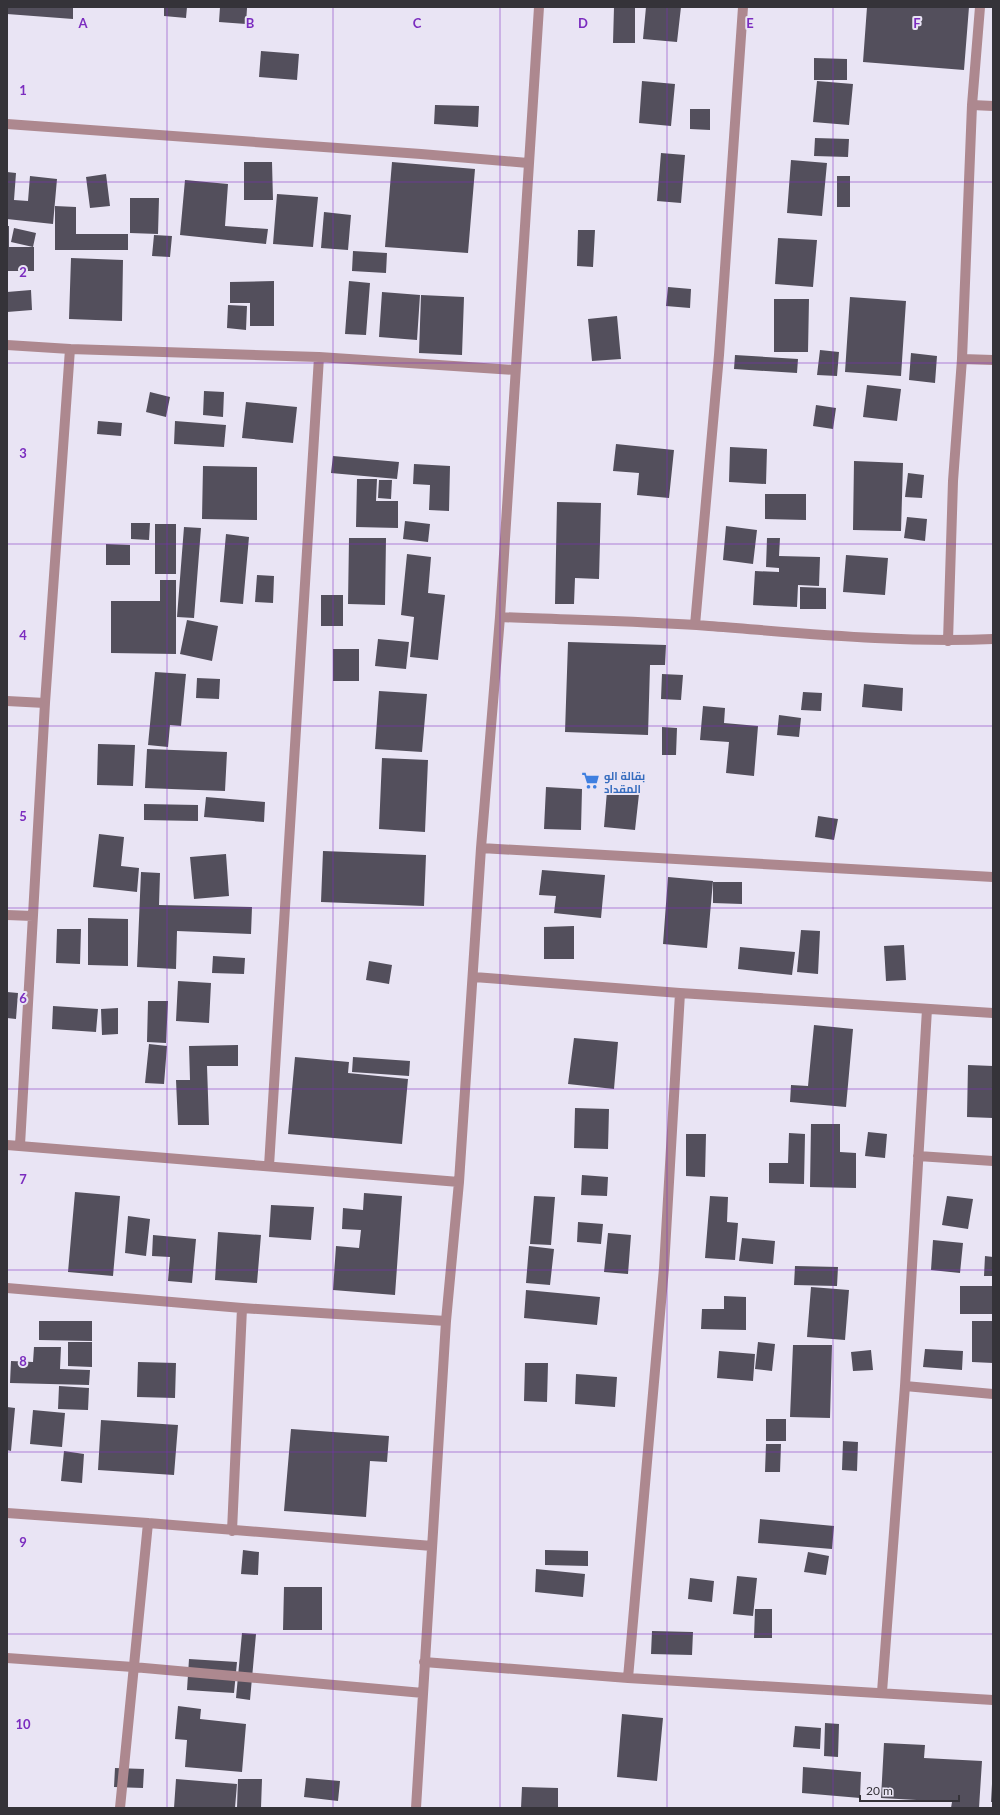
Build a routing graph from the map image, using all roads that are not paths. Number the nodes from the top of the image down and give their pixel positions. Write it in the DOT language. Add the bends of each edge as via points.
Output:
graph roads {
  1 [pos="539,7"];
  2 [pos="743,7"];
  3 [pos="980,7"];
  4 [pos="972,104"];
  5 [pos="993,106"];
  6 [pos="7,124"];
  7 [pos="528,163"];
  8 [pos="7,345"];
  9 [pos="70,349"];
  10 [pos="319,357"];
  11 [pos="962,360"];
  12 [pos="993,360"];
  13 [pos="515,370"];
  14 [pos="500,617"];
  15 [pos="695,625"];
  16 [pos="993,639"];
  17 [pos="948,641"];
  18 [pos="7,701"];
  19 [pos="45,703"];
  20 [pos="481,848"];
  21 [pos="993,877"];
  22 [pos="7,915"];
  23 [pos="33,916"];
  24 [pos="474,977"];
  25 [pos="680,993"];
  26 [pos="927,1009"];
  27 [pos="993,1013"];
  28 [pos="7,1144"];
  29 [pos="20,1145"];
  30 [pos="918,1156"];
  31 [pos="993,1161"];
  32 [pos="269,1166"];
  33 [pos="459,1182"];
  34 [pos="7,1288"];
  35 [pos="242,1308"];
  36 [pos="446,1321"];
  37 [pos="905,1386"];
  38 [pos="993,1394"];
  39 [pos="7,1513"];
  40 [pos="148,1523"];
  41 [pos="232,1530"];
  42 [pos="432,1546"];
  43 [pos="7,1658"];
  44 [pos="424,1662"];
  45 [pos="133,1667"];
  46 [pos="628,1678"];
  47 [pos="882,1692"];
  48 [pos="423,1693"];
  49 [pos="993,1700"];
  50 [pos="120,1808"];
  51 [pos="416,1808"];
  1 -- 7 [label="street"];
  2 -- 15 [label="street" via="719,355"];
  3 -- 4 [label="street"];
  4 -- 5 [label="street"];
  4 -- 11 [label="street"];
  6 -- 7 [label="street"];
  7 -- 13 [label="street"];
  8 -- 9 [label="street"];
  9 -- 10 [label="street"];
  9 -- 19 [label="street"];
  10 -- 13 [label="street"];
  10 -- 32 [label="street"];
  11 -- 12 [label="street"];
  11 -- 17 [label="street" via="953,481"];
  13 -- 14 [label="street"];
  14 -- 15 [label="street"];
  14 -- 20 [label="street"];
  15 -- 17 [label="street"];
  16 -- 17 [label="street"];
  18 -- 19 [label="street"];
  19 -- 23 [label="street"];
  20 -- 21 [label="street"];
  20 -- 24 [label="street"];
  22 -- 23 [label="street"];
  23 -- 29 [label="street"];
  24 -- 25 [label="street"];
  24 -- 33 [label="street"];
  25 -- 26 [label="street"];
  25 -- 46 [label="street" via="664,1268"];
  26 -- 27 [label="street"];
  26 -- 30 [label="street"];
  28 -- 29 [label="street"];
  29 -- 32 [label="street"];
  30 -- 31 [label="street"];
  30 -- 37 [label="street"];
  32 -- 33 [label="street"];
  33 -- 36 [label="street"];
  34 -- 35 [label="street"];
  35 -- 36 [label="street"];
  35 -- 41 [label="street"];
  36 -- 42 [label="street"];
  37 -- 38 [label="street"];
  37 -- 47 [label="street"];
  39 -- 40 [label="street"];
  40 -- 41 [label="street"];
  40 -- 45 [label="street"];
  41 -- 42 [label="street"];
  42 -- 44 [label="street"];
  43 -- 45 [label="street"];
  44 -- 46 [label="street"];
  44 -- 48 [label="street"];
  45 -- 48 [label="street"];
  45 -- 50 [label="street"];
  46 -- 47 [label="street"];
  47 -- 49 [label="street"];
  48 -- 51 [label="street"];
}
